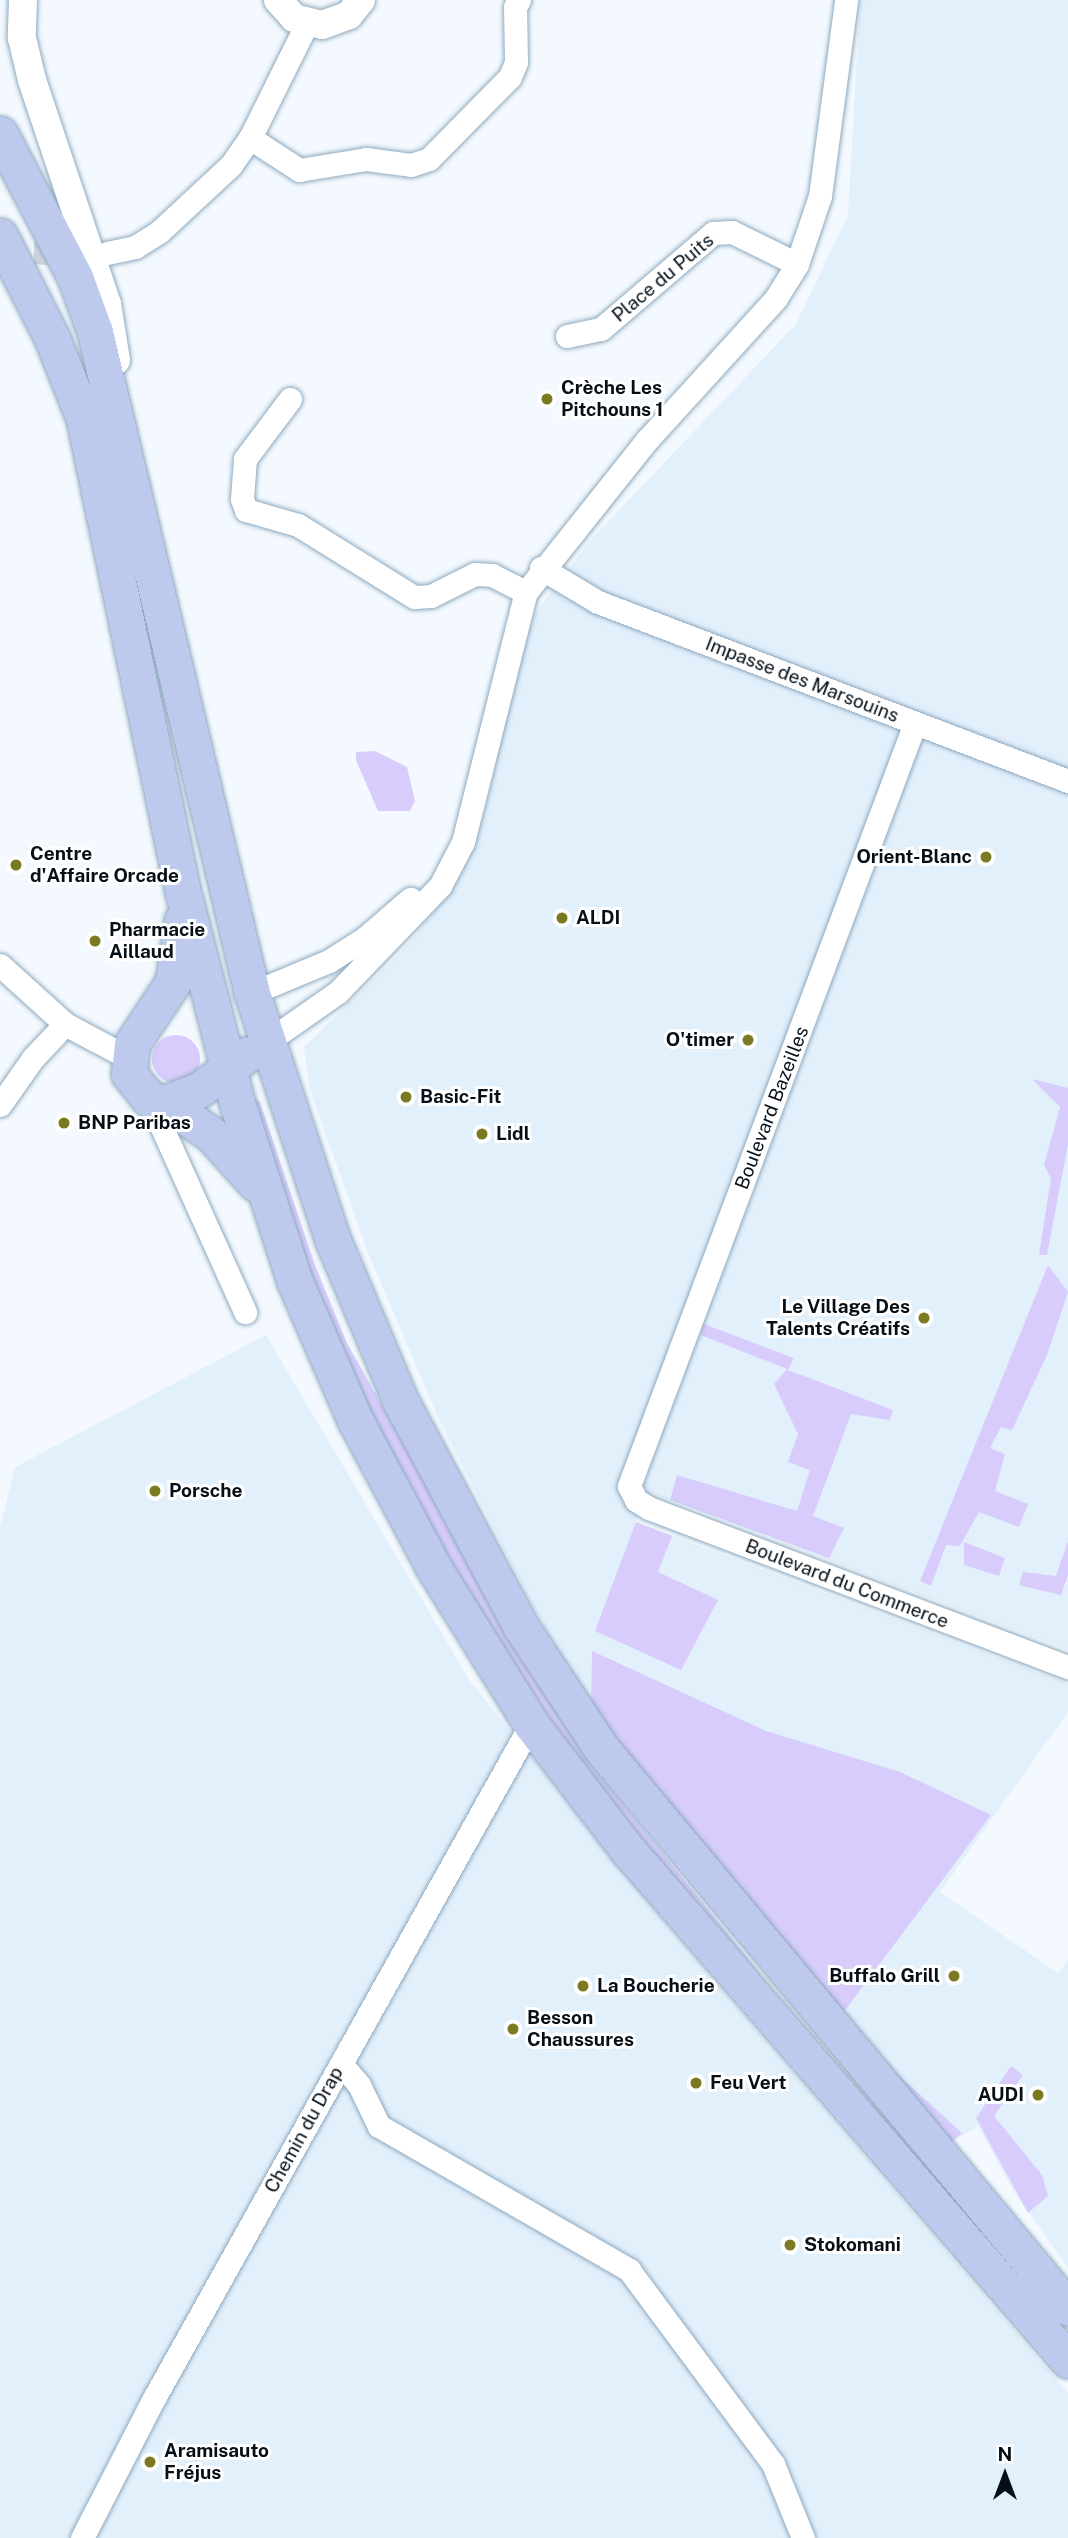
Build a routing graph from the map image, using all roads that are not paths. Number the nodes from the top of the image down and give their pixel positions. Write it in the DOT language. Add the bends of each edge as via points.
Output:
graph roads {
  1 [pos="23,0"];
  2 [pos="278,0"];
  3 [pos="361,0"];
  4 [pos="519,0"];
  5 [pos="846,0"];
  6 [pos="307,23"];
  7 [pos="0,134"];
  8 [pos="250,138"];
  9 [pos="0,181"];
  10 [pos="0,236"];
  11 [pos="107,253"];
  12 [pos="797,264"];
  13 [pos="567,336"];
  14 [pos="290,399"];
  15 [pos="118,422"];
  16 [pos="541,568"];
  17 [pos="526,592"];
  18 [pos="915,723"];
  19 [pos="1068,782"];
  20 [pos="184,896"];
  21 [pos="0,965"];
  22 [pos="252,993"];
  23 [pos="211,1009"];
  24 [pos="65,1024"];
  25 [pos="268,1041"];
  26 [pos="134,1045"];
  27 [pos="228,1067"];
  28 [pos="157,1101"];
  29 [pos="0,1105"];
  30 [pos="264,1195"];
  31 [pos="245,1312"];
  32 [pos="631,1493"];
  33 [pos="1068,1667"];
  34 [pos="531,1724"];
  35 [pos="341,2064"];
  36 [pos="1068,2308"];
  37 [pos="1068,2360"];
  38 [pos="82,2538"];
  39 [pos="803,2538"];
  1 -- 15 [label="street" via="22,38 32,80 107,304 116,353"];
  2 -- 6 [label="street" via="294,18"];
  3 -- 6 [label="street" via="336,22"];
  4 -- 8 [label="street" via="515,7 516,62 510,77 429,159 411,165 366,159 299,170"];
  5 -- 12 [label="street" via="821,197"];
  6 -- 8 [label="street"];
  7 -- 15 [label="main road" via="75,277"];
  8 -- 11 [label="street" via="198,200 159,232 135,247"];
  9 -- 15 [label="main road" via="63,294"];
  10 -- 20 [label="main road" via="52,338 84,419"];
  12 -- 13 [label="street, Place du Puits" via="732,232 713,233 601,330"];
  12 -- 16 [label="street" via="776,298 647,440"];
  14 -- 17 [label="street" via="245,459 242,499 246,510 298,525 414,597 431,596 475,574 492,575"];
  15 -- 22 [label="main road"];
  16 -- 17 [label="street"];
  16 -- 18 [label="street, Impasse des Marsouins" via="598,602"];
  17 -- 22 [label="street" via="513,599 498,633 459,811 432,872 365,938 329,961"];
  17 -- 25 [label="street" via="511,636 470,817 440,886 338,992"];
  18 -- 19 [label="street, Impasse des Marsouins"];
  18 -- 32 [label="street, Boulevard Bazeilles" via="631,1478"];
  20 -- 23 [label="main road"];
  20 -- 26 [label="main road" via="173,982"];
  21 -- 24 [label="street"];
  22 -- 23 [label="main road"];
  22 -- 25 [label="main road"];
  23 -- 26 [label="main road"];
  23 -- 27 [label="main road"];
  24 -- 26 [label="street"];
  24 -- 29 [label="street" via="33,1058"];
  25 -- 27 [label="main road"];
  25 -- 36 [label="main road" via="332,1238 400,1400 487,1566 574,1712 661,1825"];
  26 -- 28 [label="main road" via="129,1074"];
  27 -- 28 [label="main road" via="199,1090"];
  27 -- 30 [label="main road"];
  28 -- 30 [label="main road" via="211,1134"];
  28 -- 31 [label="street"];
  30 -- 34 [label="main road" via="295,1282 355,1420 434,1568"];
  32 -- 33 [label="street, Boulevard du Commerce" via="649,1508"];
  34 -- 35 [label="street, Chemin du Drap"];
  34 -- 37 [label="main road" via="627,1849"];
  35 -- 38 [label="street, Chemin du Drap" via="153,2400"];
  35 -- 39 [label="street" via="359,2085 379,2126 629,2270 773,2464"];
}
